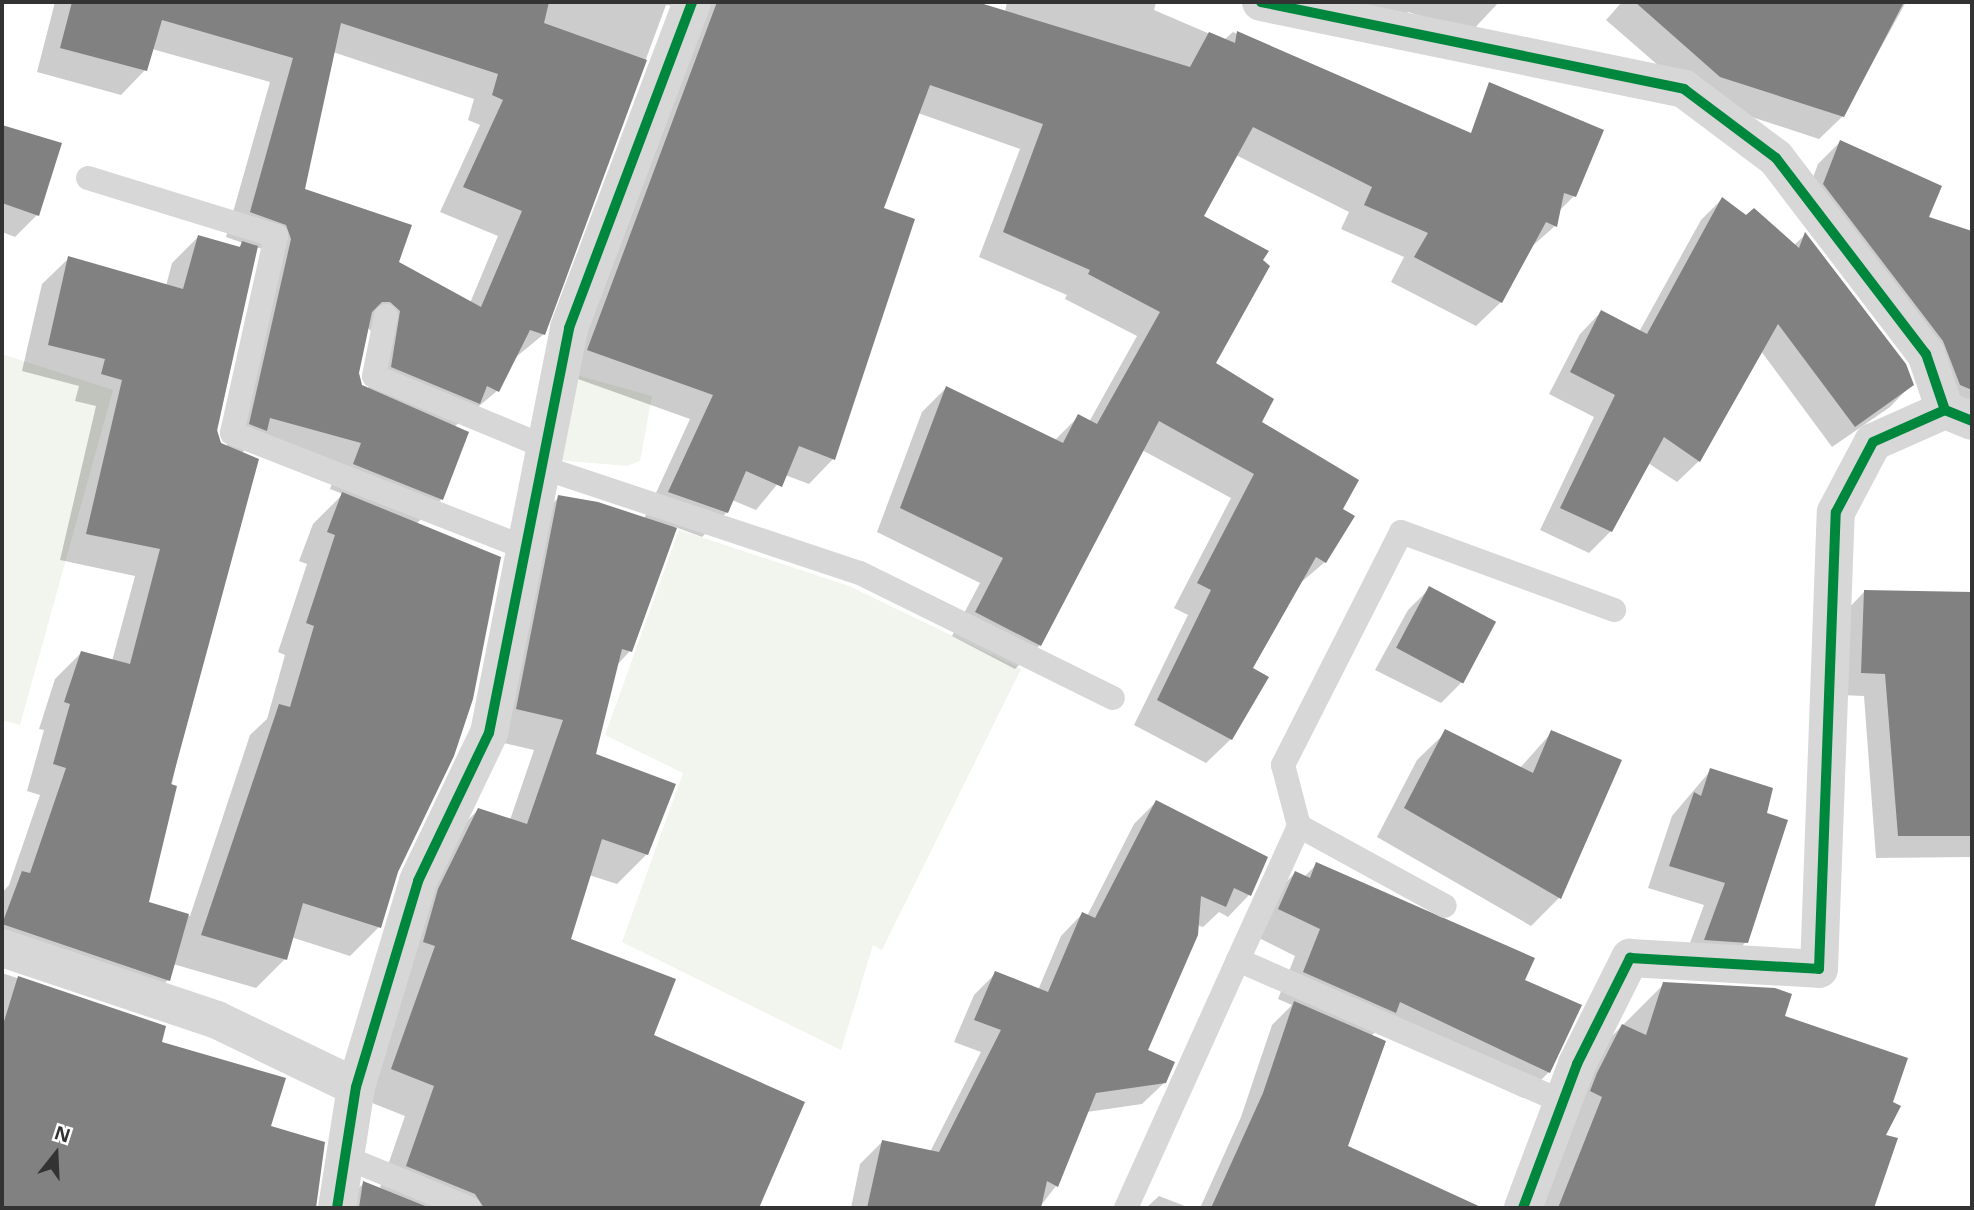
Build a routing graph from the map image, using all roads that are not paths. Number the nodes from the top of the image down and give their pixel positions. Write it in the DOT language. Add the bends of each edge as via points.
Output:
graph roads {
  1 [pos="692,2"];
  2 [pos="1261,2"];
  3 [pos="88,178"];
  4 [pos="386,316"];
  5 [pos="1959,415"];
  6 [pos="543,457"];
  7 [pos="526,548"];
  8 [pos="1614,610"];
  9 [pos="1113,698"];
  10 [pos="1299,826"];
  11 [pos="1445,906"];
  12 [pos="2,948"];
  13 [pos="1238,960"];
  14 [pos="356,1087"];
  15 [pos="1564,1103"];
  16 [pos="347,1158"];
  17 [pos="337,1208"];
  18 [pos="470,1208"];
  19 [pos="1126,1208"];
  20 [pos="1523,1208"];
  1 -- 6 [label="street" via="569,328"];
  2 -- 5 [label="street" via="1684,89 1776,158 1926,354"];
  3 -- 7 [label="lane" via="276,236 232,433"];
  4 -- 6 [label="lane" via="374,376"];
  5 -- 15 [label="street" via="1873,442 1836,512 1819,968 1630,958 1577,1064"];
  6 -- 7 [label="street"];
  6 -- 9 [label="lane" via="860,573"];
  7 -- 14 [label="street" via="489,733 418,881"];
  8 -- 10 [label="lane" via="1401,532 1283,765"];
  10 -- 11 [label="lane"];
  10 -- 13 [label="lane"];
  12 -- 14 [label="street" via="217,1020"];
  13 -- 15 [label="lane"];
  13 -- 19 [label="lane"];
  14 -- 16 [label="street"];
  15 -- 20 [label="street"];
  16 -- 17 [label="street"];
  16 -- 18 [label="lane"];
}
